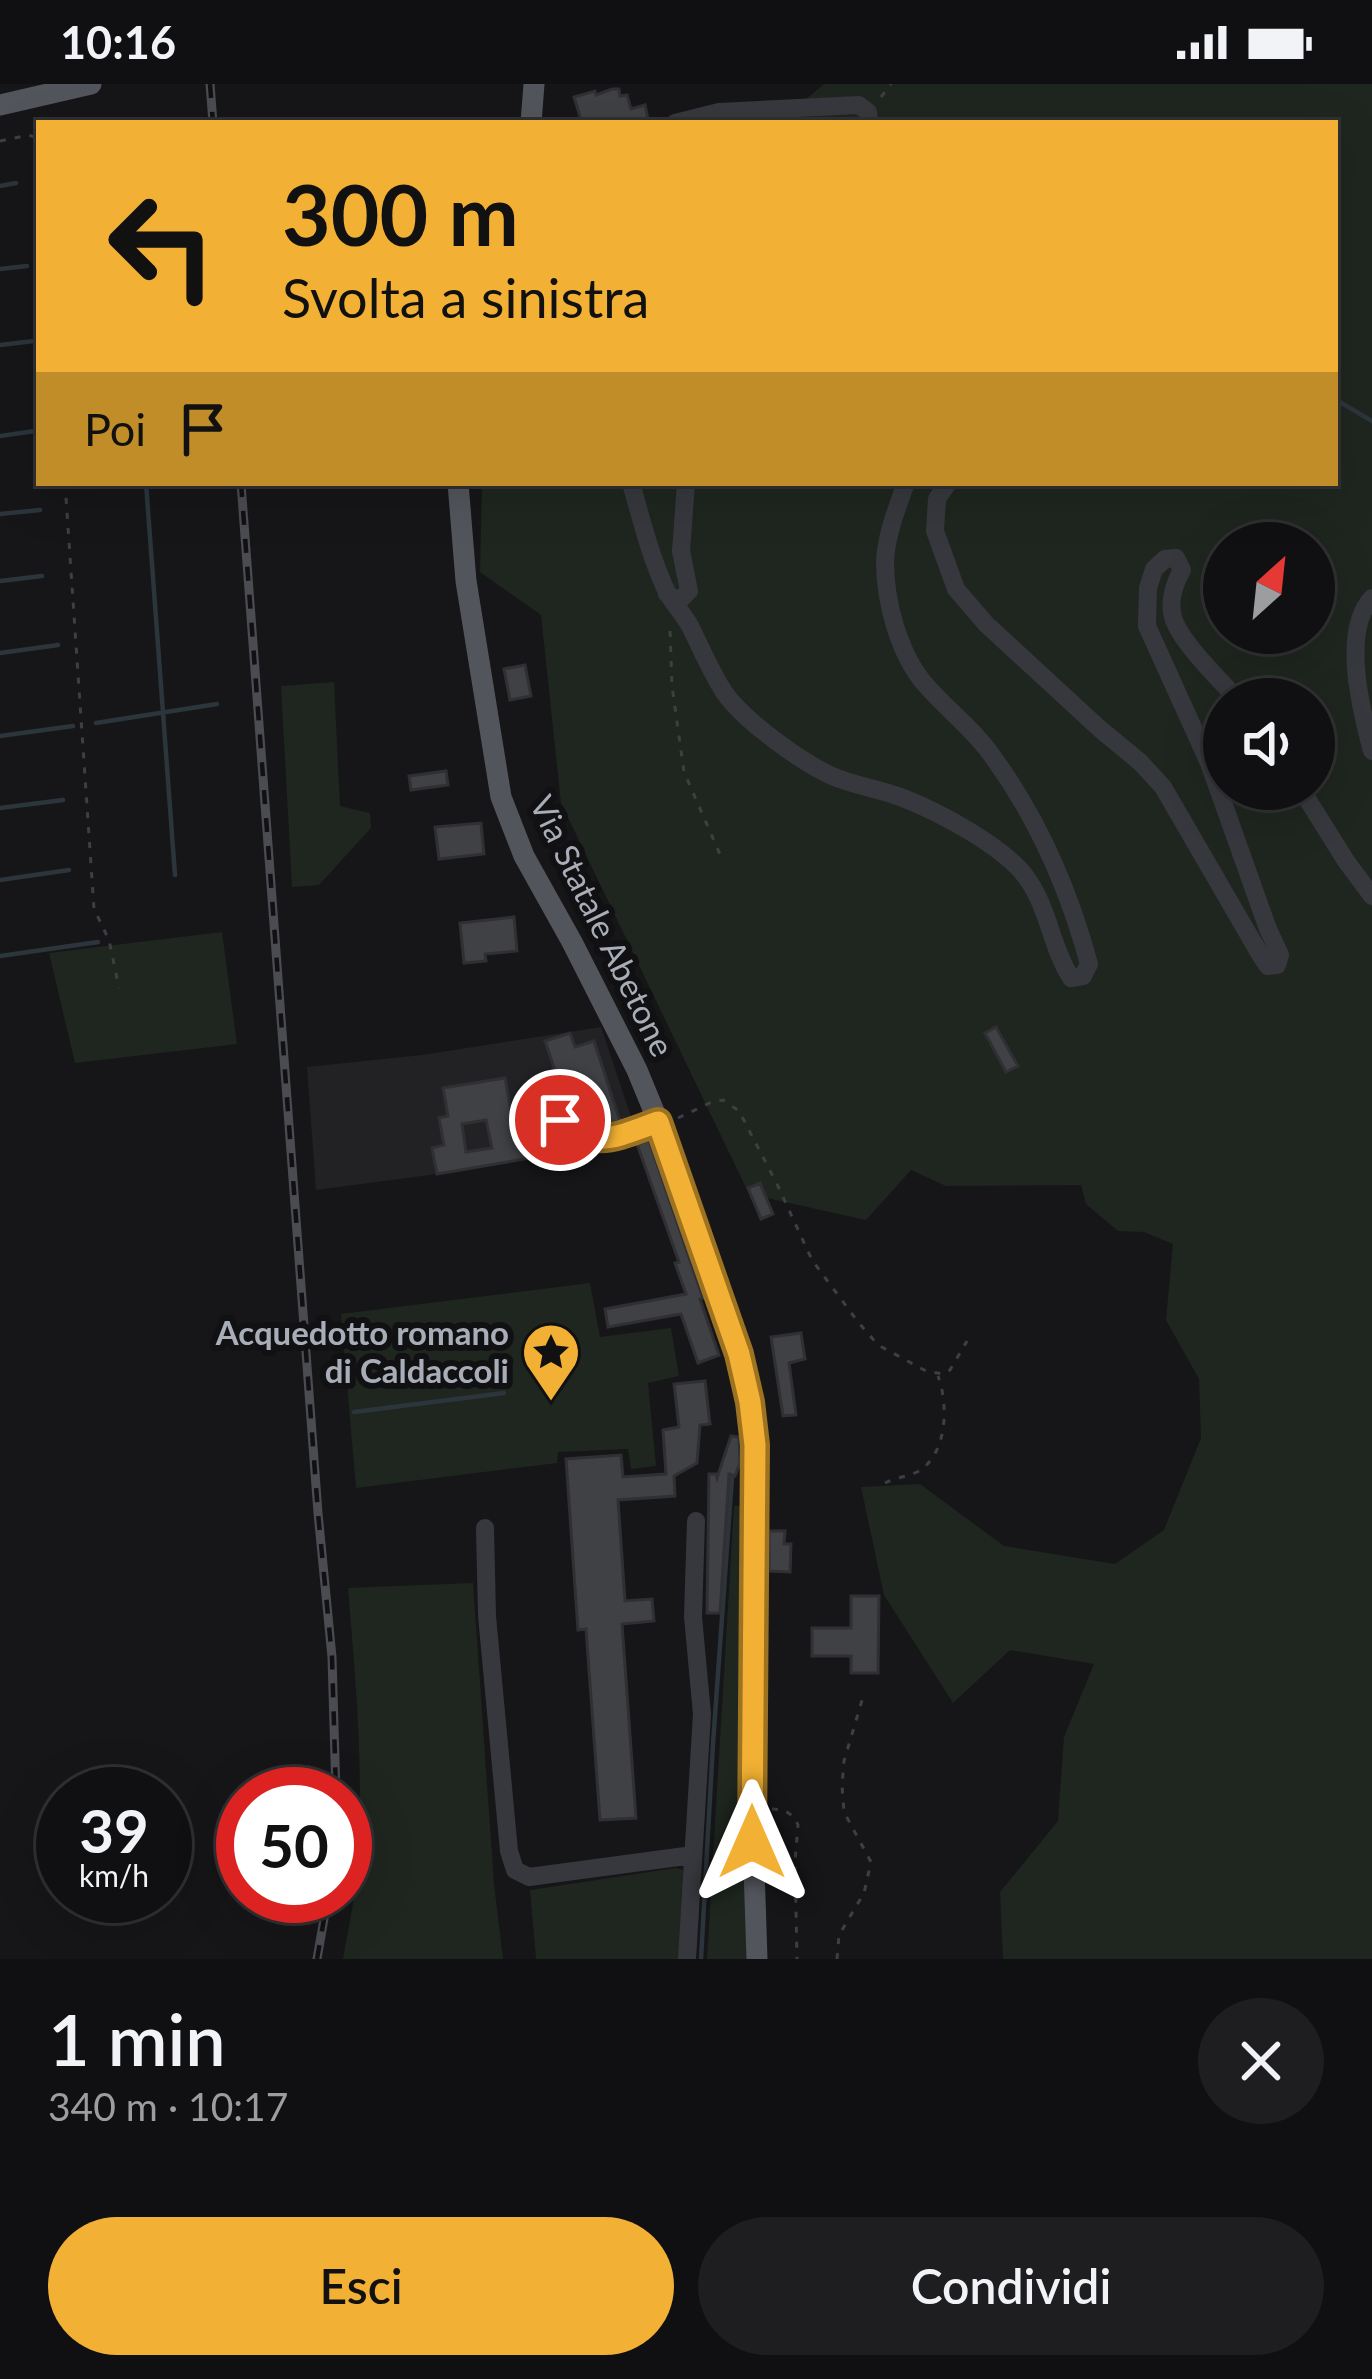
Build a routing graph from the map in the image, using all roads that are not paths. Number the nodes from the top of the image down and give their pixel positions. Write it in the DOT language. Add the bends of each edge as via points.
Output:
graph roads {
  1 [pos="91,84"];
  2 [pos="534,84"];
  3 [pos="0,105"];
  4 [pos="531,120"];
  5 [pos="687,120"];
  6 [pos="869,120"];
  7 [pos="458,486"];
  8 [pos="632,486"];
  9 [pos="686,486"];
  10 [pos="905,486"];
  11 [pos="946,486"];
  12 [pos="667,593"];
  13 [pos="1372,598"];
  14 [pos="1220,678"];
  15 [pos="1203,750"];
  16 [pos="1372,751"];
  17 [pos="1225,810"];
  18 [pos="1314,810"];
  19 [pos="1372,896"];
  20 [pos="547,1104"];
  21 [pos="659,1124"];
  22 [pos="696,1522"];
  23 [pos="484,1528"];
  24 [pos="693,1855"];
  25 [pos="688,1959"];
  26 [pos="757,1959"];
  1 -- 3 [label="main road"];
  2 -- 4 [label="main road"];
  5 -- 6 [label="lane" via="859,105"];
  7 -- 21 [label="main road, Via Statale Abetone" via="501,797"];
  8 -- 12 [label="lane"];
  9 -- 12 [label="lane" via="681,551 689,591 679,601"];
  10 -- 12 [label="lane" via="885,562 903,646 922,681 993,756 1057,868 1089,964 1083,976 1071,977 1025,876 999,852 904,798 835,777 776,742 726,695"];
  11 -- 17 [label="lane" via="935,531 956,589 1163,787 1268,966 1276,965 1280,955"];
  13 -- 16 [label="lane" via="1361,611 1355,678"];
  14 -- 15 [label="lane" via="1175,624 1171,602 1182,570 1176,558 1166,559 1148,588 1148,626"];
  18 -- 19 [label="lane"];
  20 -- 21 [label="lane" via="583,1137"];
  21 -- 26 [label="main road, Via Statale Abetone" via="750,1402"];
  22 -- 24 [label="lane" via="702,1714"];
  23 -- 24 [label="lane" via="515,1870 529,1876"];
  24 -- 25 [label="lane"];
}
